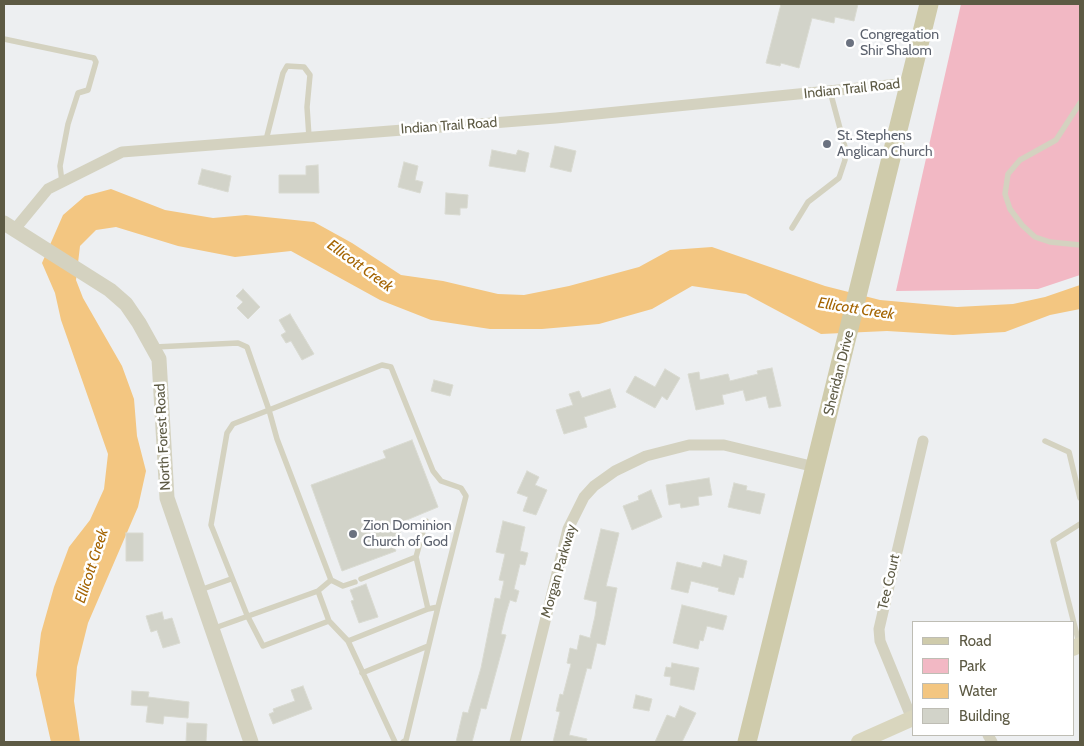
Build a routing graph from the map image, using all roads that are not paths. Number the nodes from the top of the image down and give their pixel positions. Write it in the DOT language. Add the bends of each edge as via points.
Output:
graph roads {
  1 [pos="929,4"];
  2 [pos="4,39"];
  3 [pos="909,83"];
  4 [pos="830,91"];
  5 [pos="1080,103"];
  6 [pos="310,137"];
  7 [pos="266,140"];
  8 [pos="62,182"];
  9 [pos="10,226"];
  10 [pos="792,228"];
  11 [pos="1080,245"];
  12 [pos="153,348"];
  13 [pos="269,410"];
  14 [pos="923,441"];
  15 [pos="1045,441"];
  16 [pos="815,467"];
  17 [pos="1080,498"];
  18 [pos="426,521"];
  19 [pos="1080,524"];
  20 [pos="416,557"];
  21 [pos="231,579"];
  22 [pos="331,580"];
  23 [pos="199,591"];
  24 [pos="318,591"];
  25 [pos="438,607"];
  26 [pos="428,609"];
  27 [pos="246,615"];
  28 [pos="329,621"];
  29 [pos="1071,621"];
  30 [pos="212,629"];
  31 [pos="1074,633"];
  32 [pos="348,641"];
  33 [pos="428,646"];
  34 [pos="1077,646"];
  35 [pos="362,673"];
  36 [pos="912,719"];
  37 [pos="251,742"];
  38 [pos="394,742"];
  39 [pos="403,742"];
  40 [pos="516,742"];
  41 [pos="747,742"];
  42 [pos="859,742"];
  1 -- 3 [label="main road, Sheridan Drive"];
  2 -- 8 [label="lane" via="94,58 96,62 88,90 78,93 68,124 60,166"];
  3 -- 4 [label="street, Indian Trail Road"];
  3 -- 16 [label="main road, Sheridan Drive"];
  4 -- 6 [label="street, Indian Trail Road" via="556,118"];
  4 -- 10 [label="lane" via="845,147 845,160 839,178 808,202"];
  5 -- 11 [label="lane" via="1056,140 1020,160 1008,174 1005,194 1016,217 1035,237"];
  6 -- 7 [label="street, Indian Trail Road"];
  6 -- 7 [label="lane" via="307,107 310,75 304,67 287,66"];
  7 -- 8 [label="street, Indian Trail Road" via="122,152"];
  8 -- 9 [label="street, Indian Trail Road" via="48,189"];
  9 -- 12 [label="street, North Forest Road" via="93,278 126,304"];
  12 -- 13 [label="lane" via="238,343 247,347"];
  12 -- 23 [label="street, North Forest Road" via="159,359 167,498"];
  13 -- 21 [label="lane" via="233,424 224,446 211,525"];
  13 -- 22 [label="lane"];
  13 -- 25 [label="lane" via="382,365 391,367 433,471 441,481 461,488 466,496"];
  14 -- 36 [label="street, Tee Court" via="879,629 880,641"];
  15 -- 17 [label="lane" via="1070,452"];
  16 -- 40 [label="street, Morgan Parkway" via="724,445 689,445 646,456 615,470 594,486 576,510 568,529"];
  16 -- 41 [label="main road, Sheridan Drive"];
  18 -- 20 [label="lane"];
  19 -- 29 [label="lane" via="1053,542"];
  20 -- 22 [label="lane" via="343,586"];
  20 -- 26 [label="lane"];
  21 -- 23 [label="lane"];
  21 -- 27 [label="lane"];
  22 -- 24 [label="lane"];
  23 -- 30 [label="street, North Forest Road"];
  24 -- 27 [label="lane"];
  24 -- 28 [label="lane"];
  25 -- 26 [label="lane"];
  25 -- 33 [label="lane"];
  26 -- 32 [label="lane"];
  27 -- 28 [label="lane" via="263,646"];
  27 -- 30 [label="lane"];
  28 -- 32 [label="lane"];
  30 -- 37 [label="street, North Forest Road"];
  31 -- 34 [label="lane"];
  32 -- 35 [label="lane"];
  33 -- 35 [label="lane"];
  33 -- 39 [label="lane"];
  35 -- 38 [label="lane"];
  36 -- 42 [label="main road"];
}
